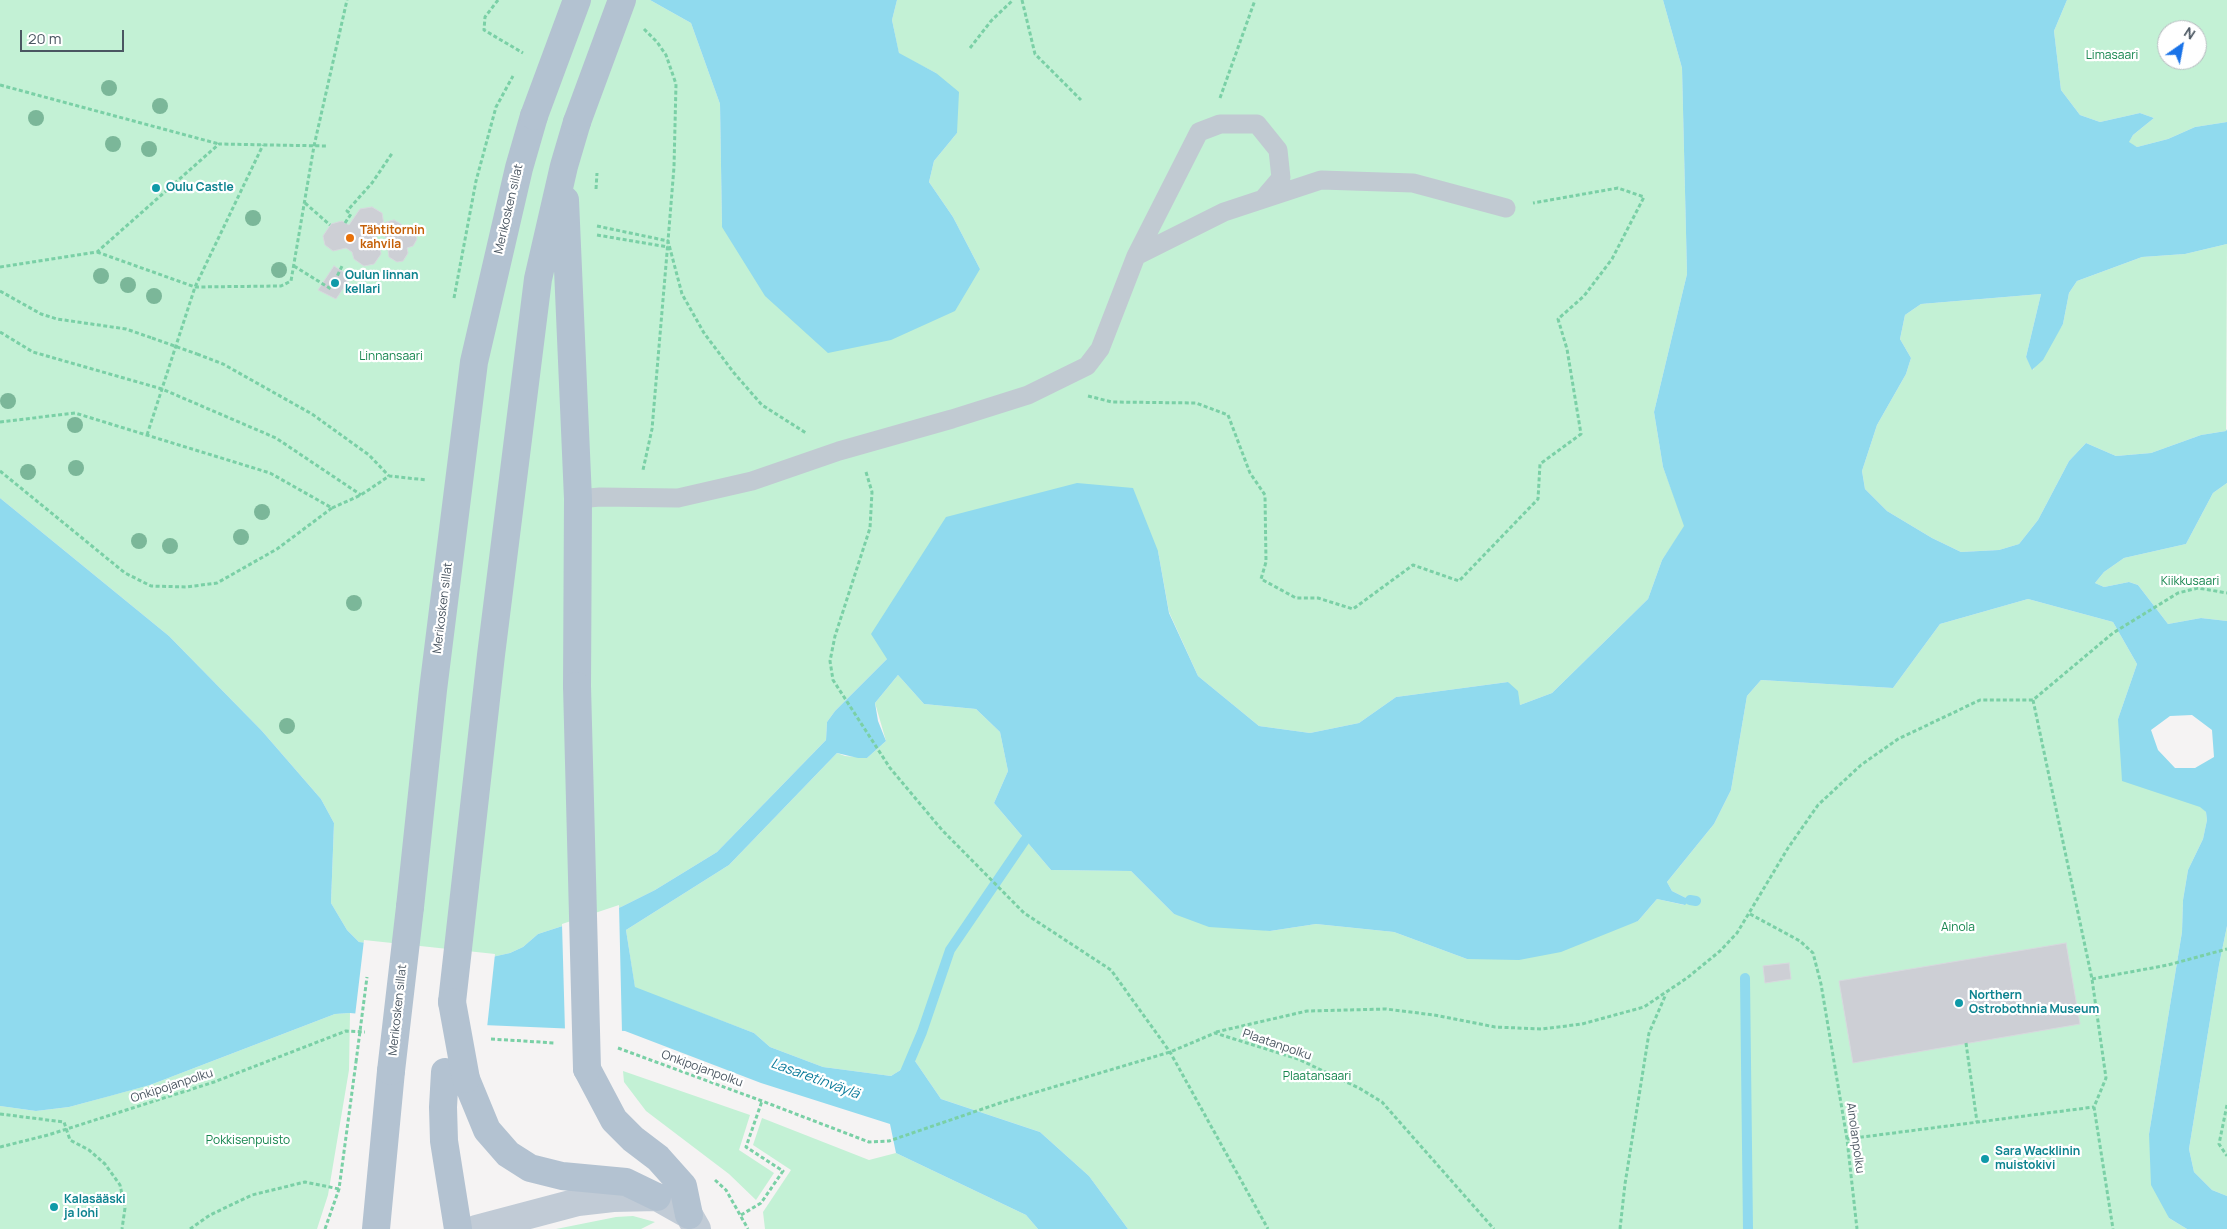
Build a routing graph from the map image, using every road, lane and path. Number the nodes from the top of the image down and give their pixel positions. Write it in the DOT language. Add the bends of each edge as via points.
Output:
graph roads {
  1 [pos="347,0"];
  2 [pos="498,0"];
  3 [pos="577,0"];
  4 [pos="622,0"];
  5 [pos="1013,0"];
  6 [pos="1022,0"];
  7 [pos="1256,0"];
  8 [pos="635,26"];
  9 [pos="970,48"];
  10 [pos="525,54"];
  11 [pos="0,85"];
  12 [pos="1081,100"];
  13 [pos="1208,128"];
  14 [pos="219,144"];
  15 [pos="263,145"];
  16 [pos="314,146"];
  17 [pos="328,146"];
  18 [pos="393,152"];
  19 [pos="564,166"];
  20 [pos="1264,198"];
  21 [pos="304,203"];
  22 [pos="1506,208"];
  23 [pos="345,223"];
  24 [pos="330,225"];
  25 [pos="592,226"];
  26 [pos="592,234"];
  27 [pos="668,241"];
  28 [pos="668,247"];
  29 [pos="97,252"];
  30 [pos="1136,256"];
  31 [pos="344,264"];
  32 [pos="294,266"];
  33 [pos="0,267"];
  34 [pos="195,288"];
  35 [pos="0,291"];
  36 [pos="0,332"];
  37 [pos="1046,386"];
  38 [pos="162,389"];
  39 [pos="0,422"];
  40 [pos="147,435"];
  41 [pos="839,451"];
  42 [pos="0,471"];
  43 [pos="389,476"];
  44 [pos="428,480"];
  45 [pos="361,495"];
  46 [pos="637,497"];
  47 [pos="578,499"];
  48 [pos="332,508"];
  49 [pos="2227,593"];
  50 [pos="2033,700"];
  51 [pos="1750,913"];
  52 [pos="2227,950"];
  53 [pos="2092,979"];
  54 [pos="1666,993"];
  55 [pos="346,1031"];
  56 [pos="1214,1033"];
  57 [pos="502,1039"];
  58 [pos="1966,1043"];
  59 [pos="557,1044"];
  60 [pos="612,1048"];
  61 [pos="1170,1052"];
  62 [pos="356,1062"];
  63 [pos="455,1076"];
  64 [pos="762,1101"];
  65 [pos="2227,1105"];
  66 [pos="2094,1107"];
  67 [pos="0,1114"];
  68 [pos="1977,1122"];
  69 [pos="67,1129"];
  70 [pos="1847,1139"];
  71 [pos="0,1147"];
  72 [pos="2227,1156"];
  73 [pos="339,1189"];
  74 [pos="726,1190"];
  75 [pos="657,1197"];
  76 [pos="741,1215"];
  77 [pos="693,1222"];
  78 [pos="122,1229"];
  79 [pos="190,1229"];
  80 [pos="326,1229"];
  81 [pos="376,1229"];
  82 [pos="458,1229"];
  83 [pos="476,1229"];
  84 [pos="748,1229"];
  85 [pos="1268,1229"];
  86 [pos="1494,1229"];
  87 [pos="1620,1229"];
  88 [pos="1857,1229"];
  89 [pos="2113,1229"];
  1 -- 16 [label="path"];
  2 -- 10 [label="path" via="485,17 484,30"];
  3 -- 81 [label="main road, Merikosken sillat, bridge" via="534,116 519,168 474,362 434,681"];
  4 -- 19 [label="main road, bridge" via="576,122"];
  5 -- 9 [label="path"];
  6 -- 12 [label="path" via="1036,54"];
  7 -- 13 [label="path"];
  8 -- 27 [label="path" via="644,29 662,49 676,84"];
  11 -- 14 [label="path"];
  13 -- 20 [label="lane" via="1220,124 1257,124 1278,150 1281,178"];
  13 -- 30 [label="lane" via="1199,132"];
  14 -- 15 [label="path"];
  14 -- 29 [label="path"];
  15 -- 16 [label="path"];
  15 -- 34 [label="path"];
  16 -- 17 [label="path"];
  16 -- 21 [label="path"];
  18 -- 23 [label="path" via="347,211 351,214"];
  19 -- 47 [label="main road"];
  19 -- 63 [label="main road, bridge" via="538,279 491,655 452,1002"];
  20 -- 22 [label="lane" via="1321,180 1414,183"];
  20 -- 30 [label="lane" via="1224,212"];
  21 -- 24 [label="path"];
  21 -- 32 [label="path"];
  22 -- 37 [label="path" via="1618,188 1644,197 1612,259 1584,296 1558,319 1567,349 1582,434 1540,464 1538,498 1459,581 1412,565 1354,609 1318,598 1296,598 1261,579 1266,562 1265,495 1250,473 1228,415 1196,403 1112,402"];
  25 -- 27 [label="path"];
  26 -- 28 [label="path"];
  27 -- 28 [label="path"];
  27 -- 41 [label="path" via="682,294 704,333 734,373 762,405"];
  28 -- 46 [label="path" via="652,429"];
  29 -- 33 [label="path"];
  29 -- 34 [label="path"];
  30 -- 37 [label="lane" via="1100,349 1087,366"];
  31 -- 32 [label="path" via="331,289"];
  32 -- 34 [label="path" via="291,281 281,286"];
  34 -- 38 [label="path"];
  35 -- 43 [label="path, bridge" via="40,314 126,330 223,364 312,414 369,455"];
  36 -- 38 [label="path" via="33,352"];
  37 -- 41 [label="lane" via="1028,395 952,419"];
  38 -- 40 [label="path"];
  38 -- 45 [label="path" via="276,438"];
  39 -- 40 [label="path" via="75,413"];
  40 -- 48 [label="path" via="270,473"];
  41 -- 46 [label="lane" via="752,481 687,496"];
  41 -- 61 [label="path" via="865,467 872,492 870,528 835,636 830,661 833,680 890,768 942,830 1024,914 1111,970"];
  42 -- 48 [label="path" via="125,573 151,586 186,587 217,583 276,548"];
  43 -- 44 [label="path"];
  43 -- 45 [label="path"];
  45 -- 48 [label="path"];
  46 -- 47 [label="lane"];
  47 -- 77 [label="main road, bridge" via="577,686 587,1069 614,1120 658,1158 683,1186"];
  49 -- 50 [label="path" via="2198,588 2178,593 2113,633"];
  50 -- 51 [label="path" via="1980,700 1898,739 1860,765 1818,805"];
  50 -- 53 [label="path"];
  51 -- 54 [label="path" via="1720,951"];
  51 -- 70 [label="path, Ainolanpolku" via="1800,941 1813,953"];
  52 -- 53 [label="path"];
  53 -- 66 [label="path" via="2106,1078"];
  54 -- 56 [label="path" via="1644,1007 1614,1016 1542,1029 1495,1027 1386,1009 1306,1011"];
  54 -- 87 [label="path" via="1650,1033"];
  55 -- 69 [label="path, Onkipojanpolku" via="214,1082"];
  56 -- 61 [label="path"];
  56 -- 86 [label="path, Plaatanpolku" via="1298,1059 1382,1102"];
  57 -- 59 [label="path"];
  58 -- 68 [label="path"];
  60 -- 64 [label="path, Onkipojanpolku"];
  61 -- 64 [label="path, Onkipojanpolku" via="1000,1103 889,1141 869,1142"];
  61 -- 85 [label="path"];
  62 -- 73 [label="path"];
  63 -- 75 [label="main road" via="487,1130 508,1154 530,1168 562,1176 626,1182"];
  63 -- 82 [label="main road" via="443,1107 444,1142"];
  64 -- 76 [label="path" via="746,1147 783,1171 761,1203"];
  65 -- 72 [label="path" via="2219,1144"];
  66 -- 68 [label="path"];
  66 -- 89 [label="path"];
  67 -- 69 [label="path" via="64,1122"];
  68 -- 70 [label="path"];
  69 -- 71 [label="path, Onkipojanpolku"];
  69 -- 78 [label="path" via="70,1140 105,1164 120,1185 125,1208"];
  70 -- 88 [label="path, Ainolanpolku"];
  73 -- 79 [label="path" via="306,1182 252,1195 210,1215"];
  73 -- 80 [label="path"];
  74 -- 76 [label="path"];
  75 -- 77 [label="main road"];
  75 -- 83 [label="main road" via="578,1202"];
  76 -- 84 [label="path"];
}
